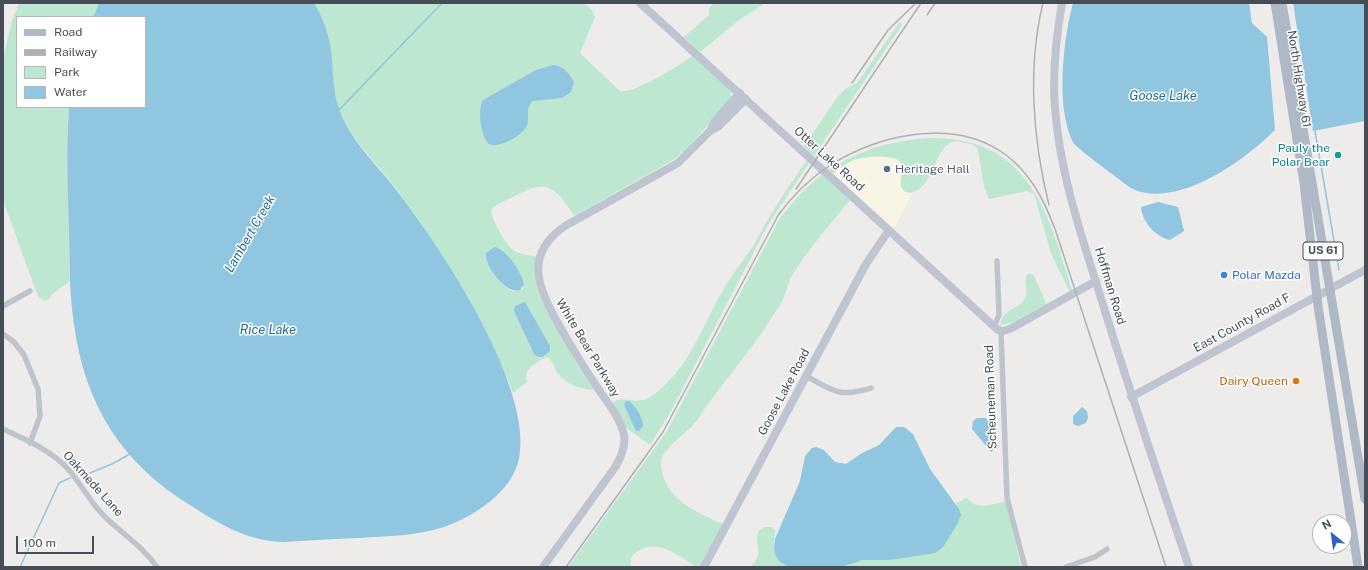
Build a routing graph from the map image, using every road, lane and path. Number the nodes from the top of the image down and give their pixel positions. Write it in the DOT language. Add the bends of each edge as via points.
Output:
graph roads {
  1 [pos="640,3"];
  2 [pos="1062,3"];
  3 [pos="1275,3"];
  4 [pos="1282,3"];
  5 [pos="743,96"];
  6 [pos="889,230"];
  7 [pos="997,261"];
  8 [pos="1365,270"];
  9 [pos="1096,281"];
  10 [pos="1329,289"];
  11 [pos="30,291"];
  12 [pos="1317,296"];
  13 [pos="3,306"];
  14 [pos="997,329"];
  15 [pos="3,334"];
  16 [pos="806,376"];
  17 [pos="871,388"];
  18 [pos="1131,397"];
  19 [pos="3,429"];
  20 [pos="30,442"];
  21 [pos="1365,499"];
  22 [pos="1107,549"];
  23 [pos="157,567"];
  24 [pos="543,567"];
  25 [pos="704,567"];
  26 [pos="1025,567"];
  27 [pos="1066,567"];
  28 [pos="1188,567"];
  29 [pos="1358,567"];
  1 -- 5 [label="street, Otter Lake Road"];
  2 -- 9 [label="street, Hoffman Road" via="1054,84 1057,131 1067,180"];
  3 -- 12 [label="main road, North Highway 61 / US 61" via="1304,183"];
  4 -- 10 [label="main road, US 61"];
  5 -- 6 [label="street, Otter Lake Road"];
  5 -- 24 [label="street, White Bear Parkway" via="715,122 710,131 686,156 673,166 561,229 548,241 542,253 538,274 544,297 580,362 617,418 624,435 620,459 616,466"];
  6 -- 14 [label="street, Otter Lake Road"];
  6 -- 16 [label="street, Goose Lake Road" via="868,259"];
  7 -- 14 [label="street"];
  8 -- 10 [label="street, East County Road F"];
  9 -- 14 [label="street, Scheuneman Road" via="1010,330"];
  9 -- 18 [label="street, Hoffman Road"];
  10 -- 12 [label="street, East County Road F"];
  10 -- 21 [label="main road, US 61"];
  11 -- 13 [label="street"];
  12 -- 18 [label="street, East County Road F"];
  12 -- 29 [label="main road, US 61"];
  14 -- 26 [label="street, Scheuneman Road" via="1007,498"];
  15 -- 20 [label="street" via="14,342 24,355 38,389 40,416"];
  16 -- 17 [label="street" via="841,394 857,393"];
  16 -- 25 [label="street, Goose Lake Road"];
  18 -- 28 [label="street, Hoffman Road"];
  19 -- 20 [label="street, Oakmede Lane"];
  20 -- 23 [label="street, Oakmede Lane" via="67,468 99,511 145,552"];
  22 -- 27 [label="street" via="1095,557"];
}
